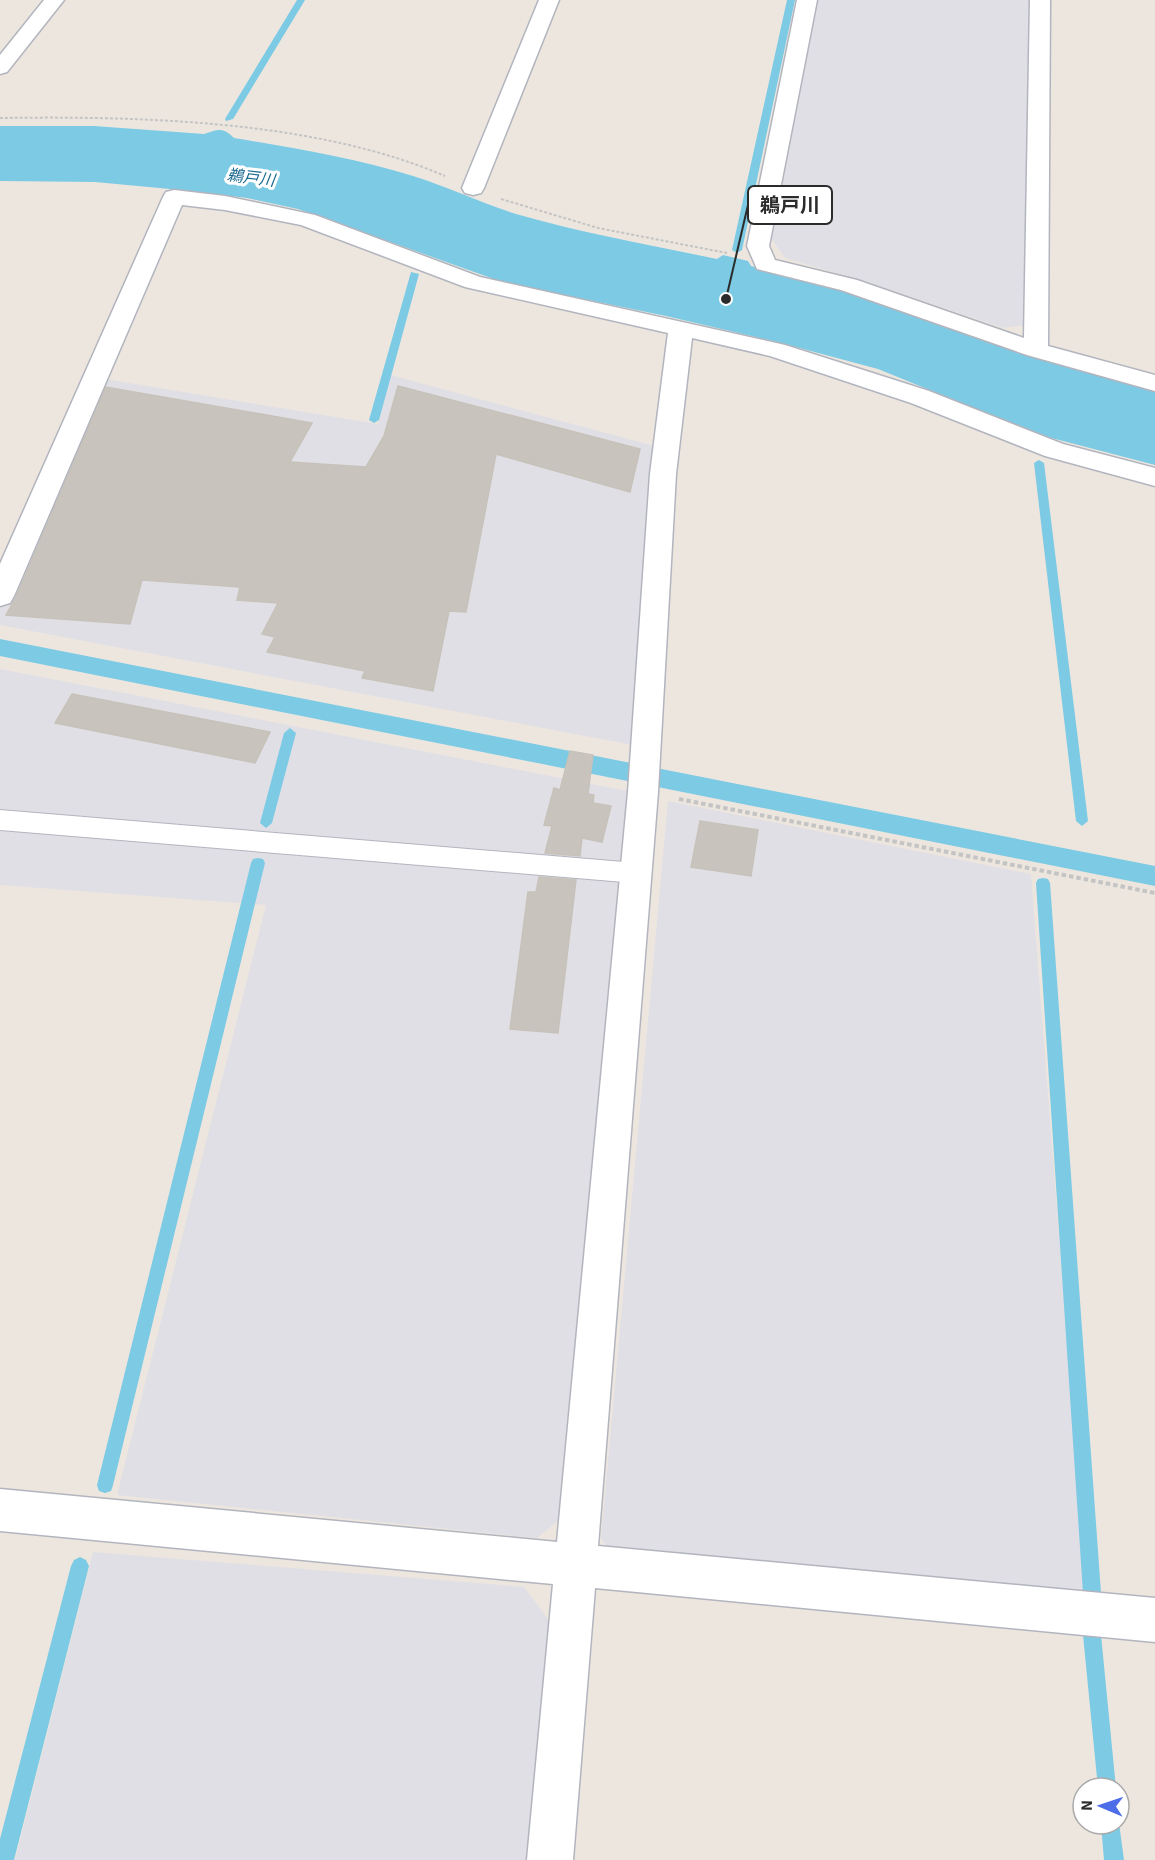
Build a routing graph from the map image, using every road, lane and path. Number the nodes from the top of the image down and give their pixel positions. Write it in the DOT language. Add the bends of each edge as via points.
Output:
graph roads {
  1 [pos="54,0"];
  2 [pos="549,0"];
  3 [pos="807,0"];
  4 [pos="1040,0"];
  5 [pos="0,68"];
  6 [pos="0,118"];
  7 [pos="472,188"];
  8 [pos="765,264"];
  9 [pos="681,329"];
  10 [pos="1036,350"];
  11 [pos="1155,383"];
  12 [pos="1155,477"];
  13 [pos="0,596"];
  14 [pos="644,776"];
  15 [pos="0,820"];
  16 [pos="636,873"];
  17 [pos="1155,893"];
  18 [pos="0,1510"];
  19 [pos="574,1564"];
  20 [pos="1155,1620"];
  21 [pos="550,1860"];
  1 -- 5 [label="street"];
  2 -- 7 [label="street"];
  3 -- 8 [label="street" via="758,246"];
  4 -- 10 [label="street"];
  6 -- 7 [label="path" via="141,119 234,127 378,152 429,168"];
  7 -- 8 [label="path" via="598,228 747,257"];
  8 -- 10 [label="street" via="849,285"];
  9 -- 12 [label="street" via="776,350 920,397 1054,450"];
  9 -- 13 [label="street" via="473,282 307,220 174,197"];
  9 -- 14 [label="street" via="663,474"];
  10 -- 11 [label="street"];
  14 -- 16 [label="street"];
  14 -- 17 [label="path"];
  15 -- 16 [label="lane"];
  16 -- 19 [label="street"];
  18 -- 19 [label="street"];
  19 -- 20 [label="street"];
  19 -- 21 [label="street"];
}
